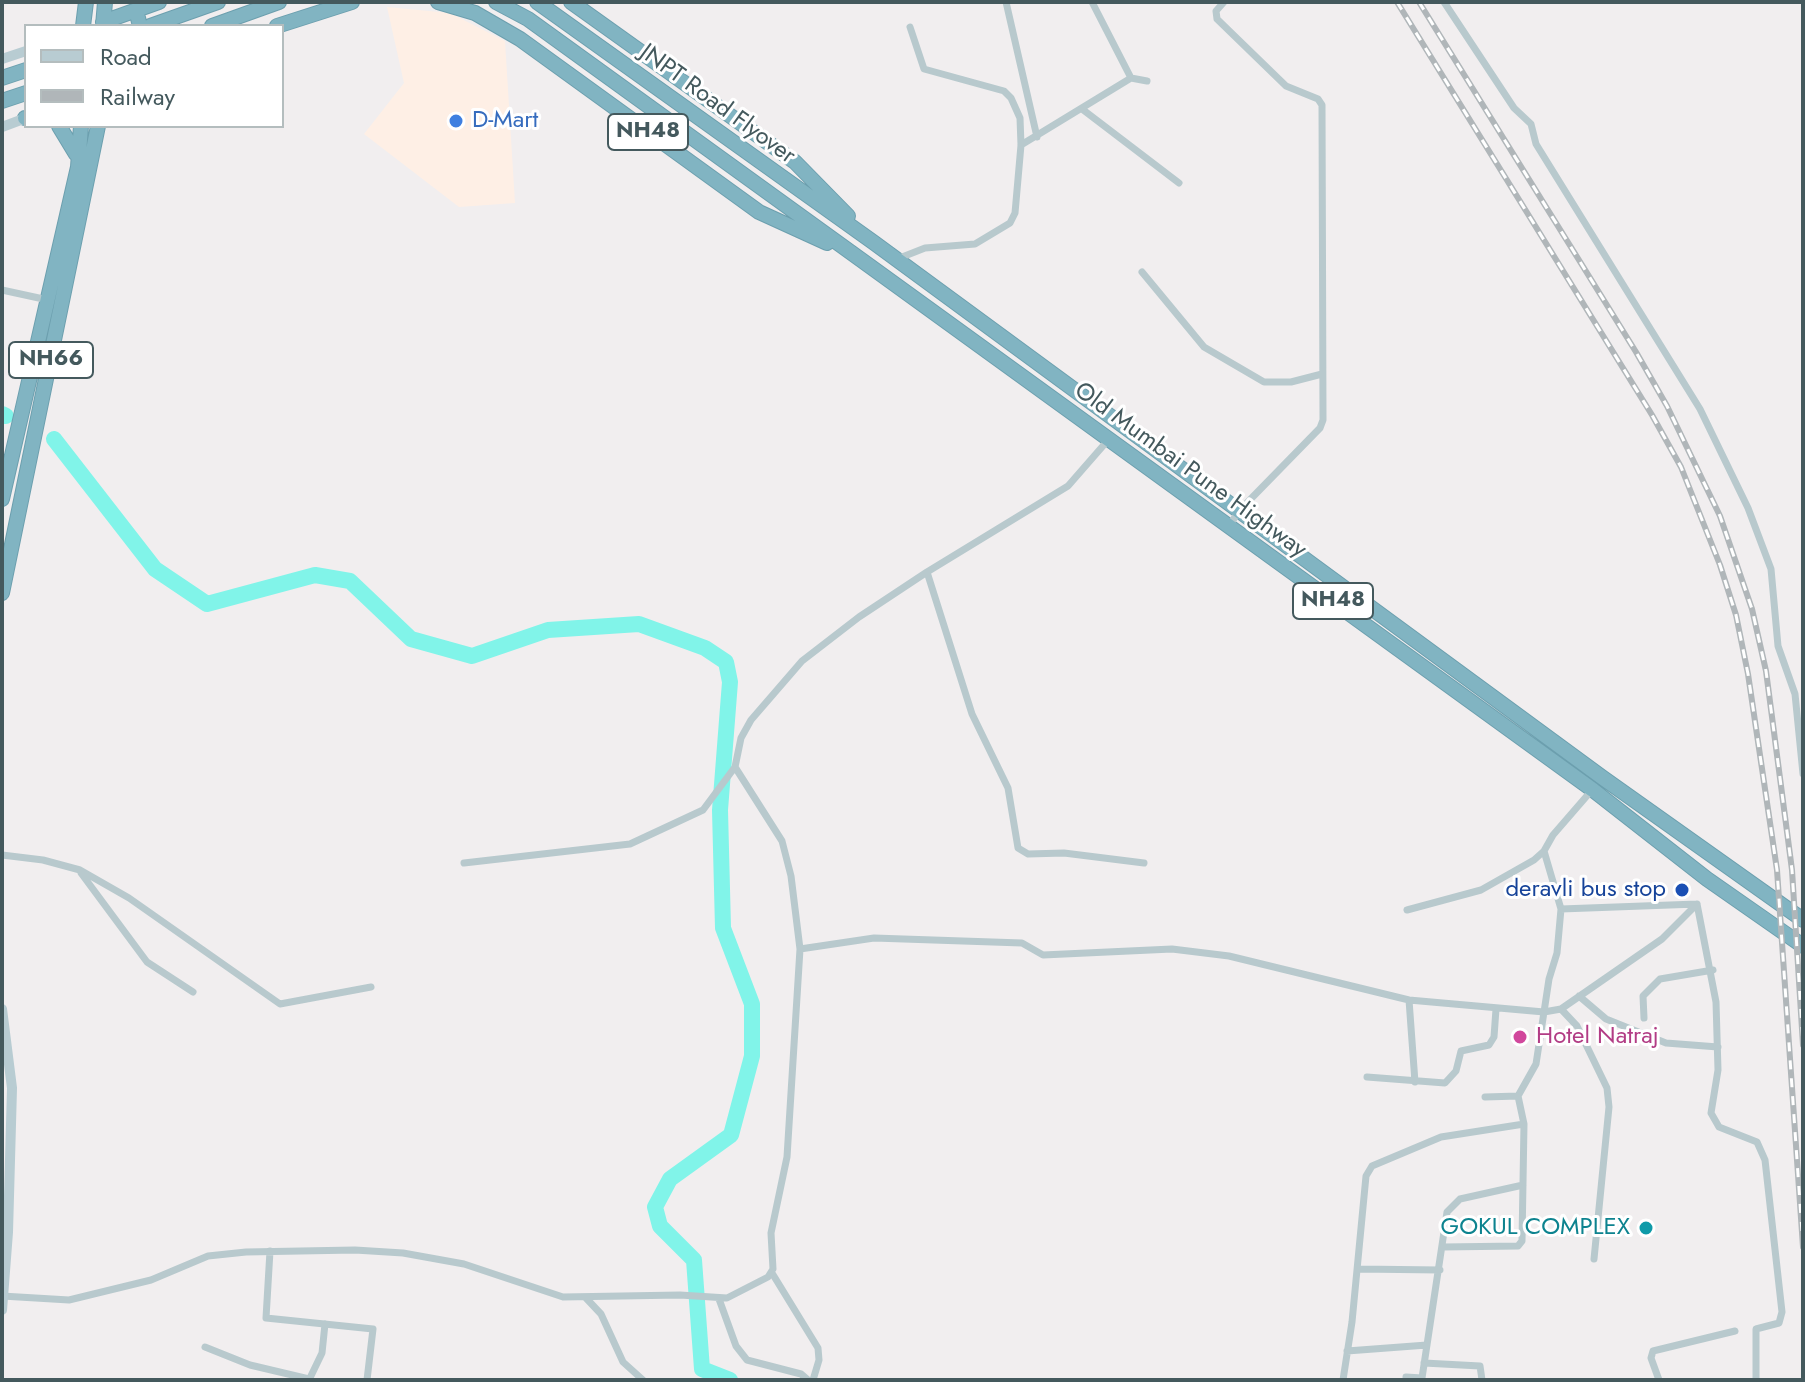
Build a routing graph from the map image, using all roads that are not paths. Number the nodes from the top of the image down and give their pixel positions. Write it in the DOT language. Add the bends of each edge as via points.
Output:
graph roads {
  1 [pos="86,2"];
  2 [pos="105,2"];
  3 [pos="159,2"];
  4 [pos="218,2"];
  5 [pos="279,2"];
  6 [pos="352,2"];
  7 [pos="438,2"];
  8 [pos="496,2"];
  9 [pos="537,2"];
  10 [pos="571,2"];
  11 [pos="1006,2"];
  12 [pos="1092,2"];
  13 [pos="1224,2"];
  14 [pos="1444,2"];
  15 [pos="136,10"];
  16 [pos="83,24"];
  17 [pos="103,24"];
  18 [pos="140,24"];
  19 [pos="156,24"];
  20 [pos="218,24"];
  21 [pos="283,24"];
  22 [pos="910,27"];
  23 [pos="24,52"];
  24 [pos="2,59"];
  25 [pos="24,71"];
  26 [pos="2,78"];
  27 [pos="1131,78"];
  28 [pos="1147,81"];
  29 [pos="24,94"];
  30 [pos="2,101"];
  31 [pos="1082,109"];
  32 [pos="24,119"];
  33 [pos="2,127"];
  34 [pos="61,128"];
  35 [pos="81,128"];
  36 [pos="98,128"];
  37 [pos="1037,137"];
  38 [pos="1021,145"];
  39 [pos="78,167"];
  40 [pos="1179,183"];
  41 [pos="873,242"];
  42 [pos="860,259"];
  43 [pos="897,259"];
  44 [pos="1142,272"];
  45 [pos="2,290"];
  46 [pos="48,300"];
  47 [pos="1322,374"];
  48 [pos="1109,439"];
  49 [pos="2,499"];
  50 [pos="1239,511"];
  51 [pos="1229,526"];
  52 [pos="927,572"];
  53 [pos="2,593"];
  54 [pos="734,770"];
  55 [pos="1803,774"];
  56 [pos="1598,784"];
  57 [pos="1544,851"];
  58 [pos="2,855"];
  59 [pos="1713,857"];
  60 [pos="464,863"];
  61 [pos="1144,863"];
  62 [pos="80,870"];
  63 [pos="1700,874"];
  64 [pos="1697,904"];
  65 [pos="1561,909"];
  66 [pos="1407,910"];
  67 [pos="1803,920"];
  68 [pos="1803,946"];
  69 [pos="800,949"];
  70 [pos="1713,970"];
  71 [pos="371,987"];
  72 [pos="193,992"];
  73 [pos="1579,996"];
  74 [pos="1409,1000"];
  75 [pos="2,1009"];
  76 [pos="1496,1009"];
  77 [pos="1561,1009"];
  78 [pos="1544,1012"];
  79 [pos="1644,1018"];
  80 [pos="1718,1047"];
  81 [pos="1367,1077"];
  82 [pos="1415,1082"];
  83 [pos="1518,1096"];
  84 [pos="1485,1097"];
  85 [pos="1524,1124"];
  86 [pos="1523,1185"];
  87 [pos="1443,1247"];
  88 [pos="270,1251"];
  89 [pos="1594,1259"];
  90 [pos="1358,1269"];
  91 [pos="1440,1270"];
  92 [pos="772,1273"];
  93 [pos="3,1296"];
  94 [pos="585,1297"];
  95 [pos="716,1299"];
  96 [pos="2,1310"];
  97 [pos="325,1324"];
  98 [pos="1735,1331"];
  99 [pos="1427,1345"];
  100 [pos="205,1347"];
  101 [pos="1347,1351"];
  102 [pos="1424,1363"];
  103 [pos="1406,1377"];
  104 [pos="309,1380"];
  105 [pos="367,1380"];
  106 [pos="643,1380"];
  107 [pos="811,1380"];
  108 [pos="1343,1380"];
  109 [pos="1482,1380"];
  110 [pos="1659,1380"];
  111 [pos="1756,1380"];
  1 -- 16 [label="highway"];
  2 -- 17 [label="highway"];
  3 -- 15 [label="highway"];
  4 -- 19 [label="highway"];
  5 -- 20 [label="highway"];
  6 -- 21 [label="highway"];
  7 -- 42 [label="highway, NH48" via="475,13 520,39 759,212"];
  8 -- 42 [label="highway, JNPT Road Flyover" via="528,19"];
  9 -- 41 [label="highway, JNPT Road Flyover"];
  10 -- 41 [label="highway, NH48" via="795,162"];
  11 -- 37 [label="street"];
  12 -- 27 [label="street"];
  13 -- 47 [label="street" via="1217,19 1286,86 1322,105"];
  14 -- 55 [label="street" via="1514,108 1531,124 1536,144 1700,409 1748,508 1771,569 1778,646 1795,694"];
  15 -- 17 [label="highway"];
  15 -- 18 [label="highway"];
  22 -- 38 [label="street" via="924,69 1004,91 1011,98 1020,118"];
  23 -- 24 [label="street"];
  25 -- 26 [label="highway"];
  27 -- 28 [label="street"];
  27 -- 31 [label="street"];
  29 -- 30 [label="highway"];
  31 -- 37 [label="street"];
  31 -- 40 [label="street"];
  32 -- 33 [label="street"];
  34 -- 39 [label="highway" via="72,141"];
  35 -- 39 [label="highway, NH66"];
  36 -- 53 [label="highway, NH66"];
  37 -- 38 [label="street"];
  38 -- 43 [label="street" via="1010,223 975,244 925,248"];
  39 -- 46 [label="highway, NH66"];
  41 -- 43 [label="highway, Old Mumbai Pune Highway / NH48"];
  42 -- 48 [label="highway, Old Mumbai Pune Highway / NH48"];
  43 -- 50 [label="highway, Old Mumbai Pune Highway / NH48"];
  44 -- 47 [label="street" via="1204,347 1264,382"];
  45 -- 46 [label="street"];
  46 -- 49 [label="highway, NH66"];
  47 -- 50 [label="street" via="1320,428"];
  48 -- 51 [label="highway, Old Mumbai Pune Highway / NH48"];
  48 -- 52 [label="street" via="1068,486"];
  50 -- 51 [label="street"];
  50 -- 56 [label="highway, Old Mumbai Pune Highway / NH48"];
  51 -- 56 [label="highway, Old Mumbai Pune Highway / NH48"];
  52 -- 54 [label="street" via="802,661 751,720"];
  52 -- 61 [label="street" via="972,714 1008,788 1018,848 1028,854"];
  54 -- 60 [label="street" via="703,810 630,844"];
  54 -- 69 [label="street" via="782,841"];
  56 -- 57 [label="street"];
  56 -- 59 [label="highway, Old Mumbai Pune Highway / NH48"];
  56 -- 63 [label="highway, Old Mumbai Pune Highway / NH48"];
  57 -- 65 [label="street"];
  57 -- 66 [label="street" via="1481,890"];
  58 -- 62 [label="street"];
  59 -- 63 [label="highway"];
  59 -- 67 [label="highway, Old Mumbai Pune Highway / NH48"];
  62 -- 71 [label="street" via="129,898 280,1004"];
  62 -- 72 [label="street" via="147,962"];
  63 -- 68 [label="highway, Old Mumbai Pune Highway / NH48"];
  64 -- 65 [label="street"];
  64 -- 70 [label="street"];
  64 -- 73 [label="street" via="1662,939"];
  65 -- 78 [label="street"];
  69 -- 74 [label="street" via="874,938 1022,943 1043,955 1172,949 1229,956"];
  69 -- 92 [label="street" via="787,1157 771,1233"];
  70 -- 79 [label="street" via="1660,979 1643,996"];
  70 -- 80 [label="street"];
  73 -- 77 [label="street"];
  73 -- 80 [label="street" via="1606,1019 1666,1043"];
  74 -- 76 [label="street"];
  74 -- 82 [label="street"];
  75 -- 93 [label="street" via="12,1088"];
  76 -- 78 [label="street"];
  76 -- 82 [label="street" via="1489,1045 1461,1051 1456,1071 1445,1083"];
  77 -- 78 [label="street"];
  77 -- 89 [label="street" via="1577,1026 1607,1088"];
  78 -- 83 [label="street" via="1536,1064"];
  80 -- 111 [label="street" via="1713,1120 1757,1142 1769,1193 1782,1312 1779,1323 1756,1329"];
  81 -- 82 [label="street"];
  83 -- 84 [label="street"];
  83 -- 85 [label="street"];
  85 -- 86 [label="street"];
  85 -- 90 [label="street" via="1441,1137 1372,1166 1366,1176"];
  86 -- 87 [label="street" via="1452,1204"];
  86 -- 87 [label="street" via="1520,1245"];
  87 -- 91 [label="street"];
  88 -- 93 [label="street" via="208,1256 151,1280 69,1300"];
  88 -- 94 [label="street" via="403,1253 464,1264 547,1294"];
  88 -- 97 [label="street" via="266,1318"];
  90 -- 91 [label="street"];
  90 -- 101 [label="street"];
  91 -- 99 [label="street"];
  92 -- 95 [label="street" via="736,1296"];
  92 -- 107 [label="street" via="818,1348"];
  93 -- 96 [label="street"];
  94 -- 95 [label="street"];
  94 -- 106 [label="street" via="601,1314 623,1362"];
  95 -- 107 [label="street" via="747,1360"];
  97 -- 104 [label="street" via="322,1353"];
  97 -- 105 [label="street" via="373,1329"];
  98 -- 110 [label="street" via="1653,1351"];
  99 -- 101 [label="street"];
  99 -- 102 [label="street"];
  100 -- 104 [label="street"];
  101 -- 108 [label="street"];
  102 -- 103 [label="street" via="1422,1378"];
  102 -- 109 [label="street" via="1480,1366"];
}
